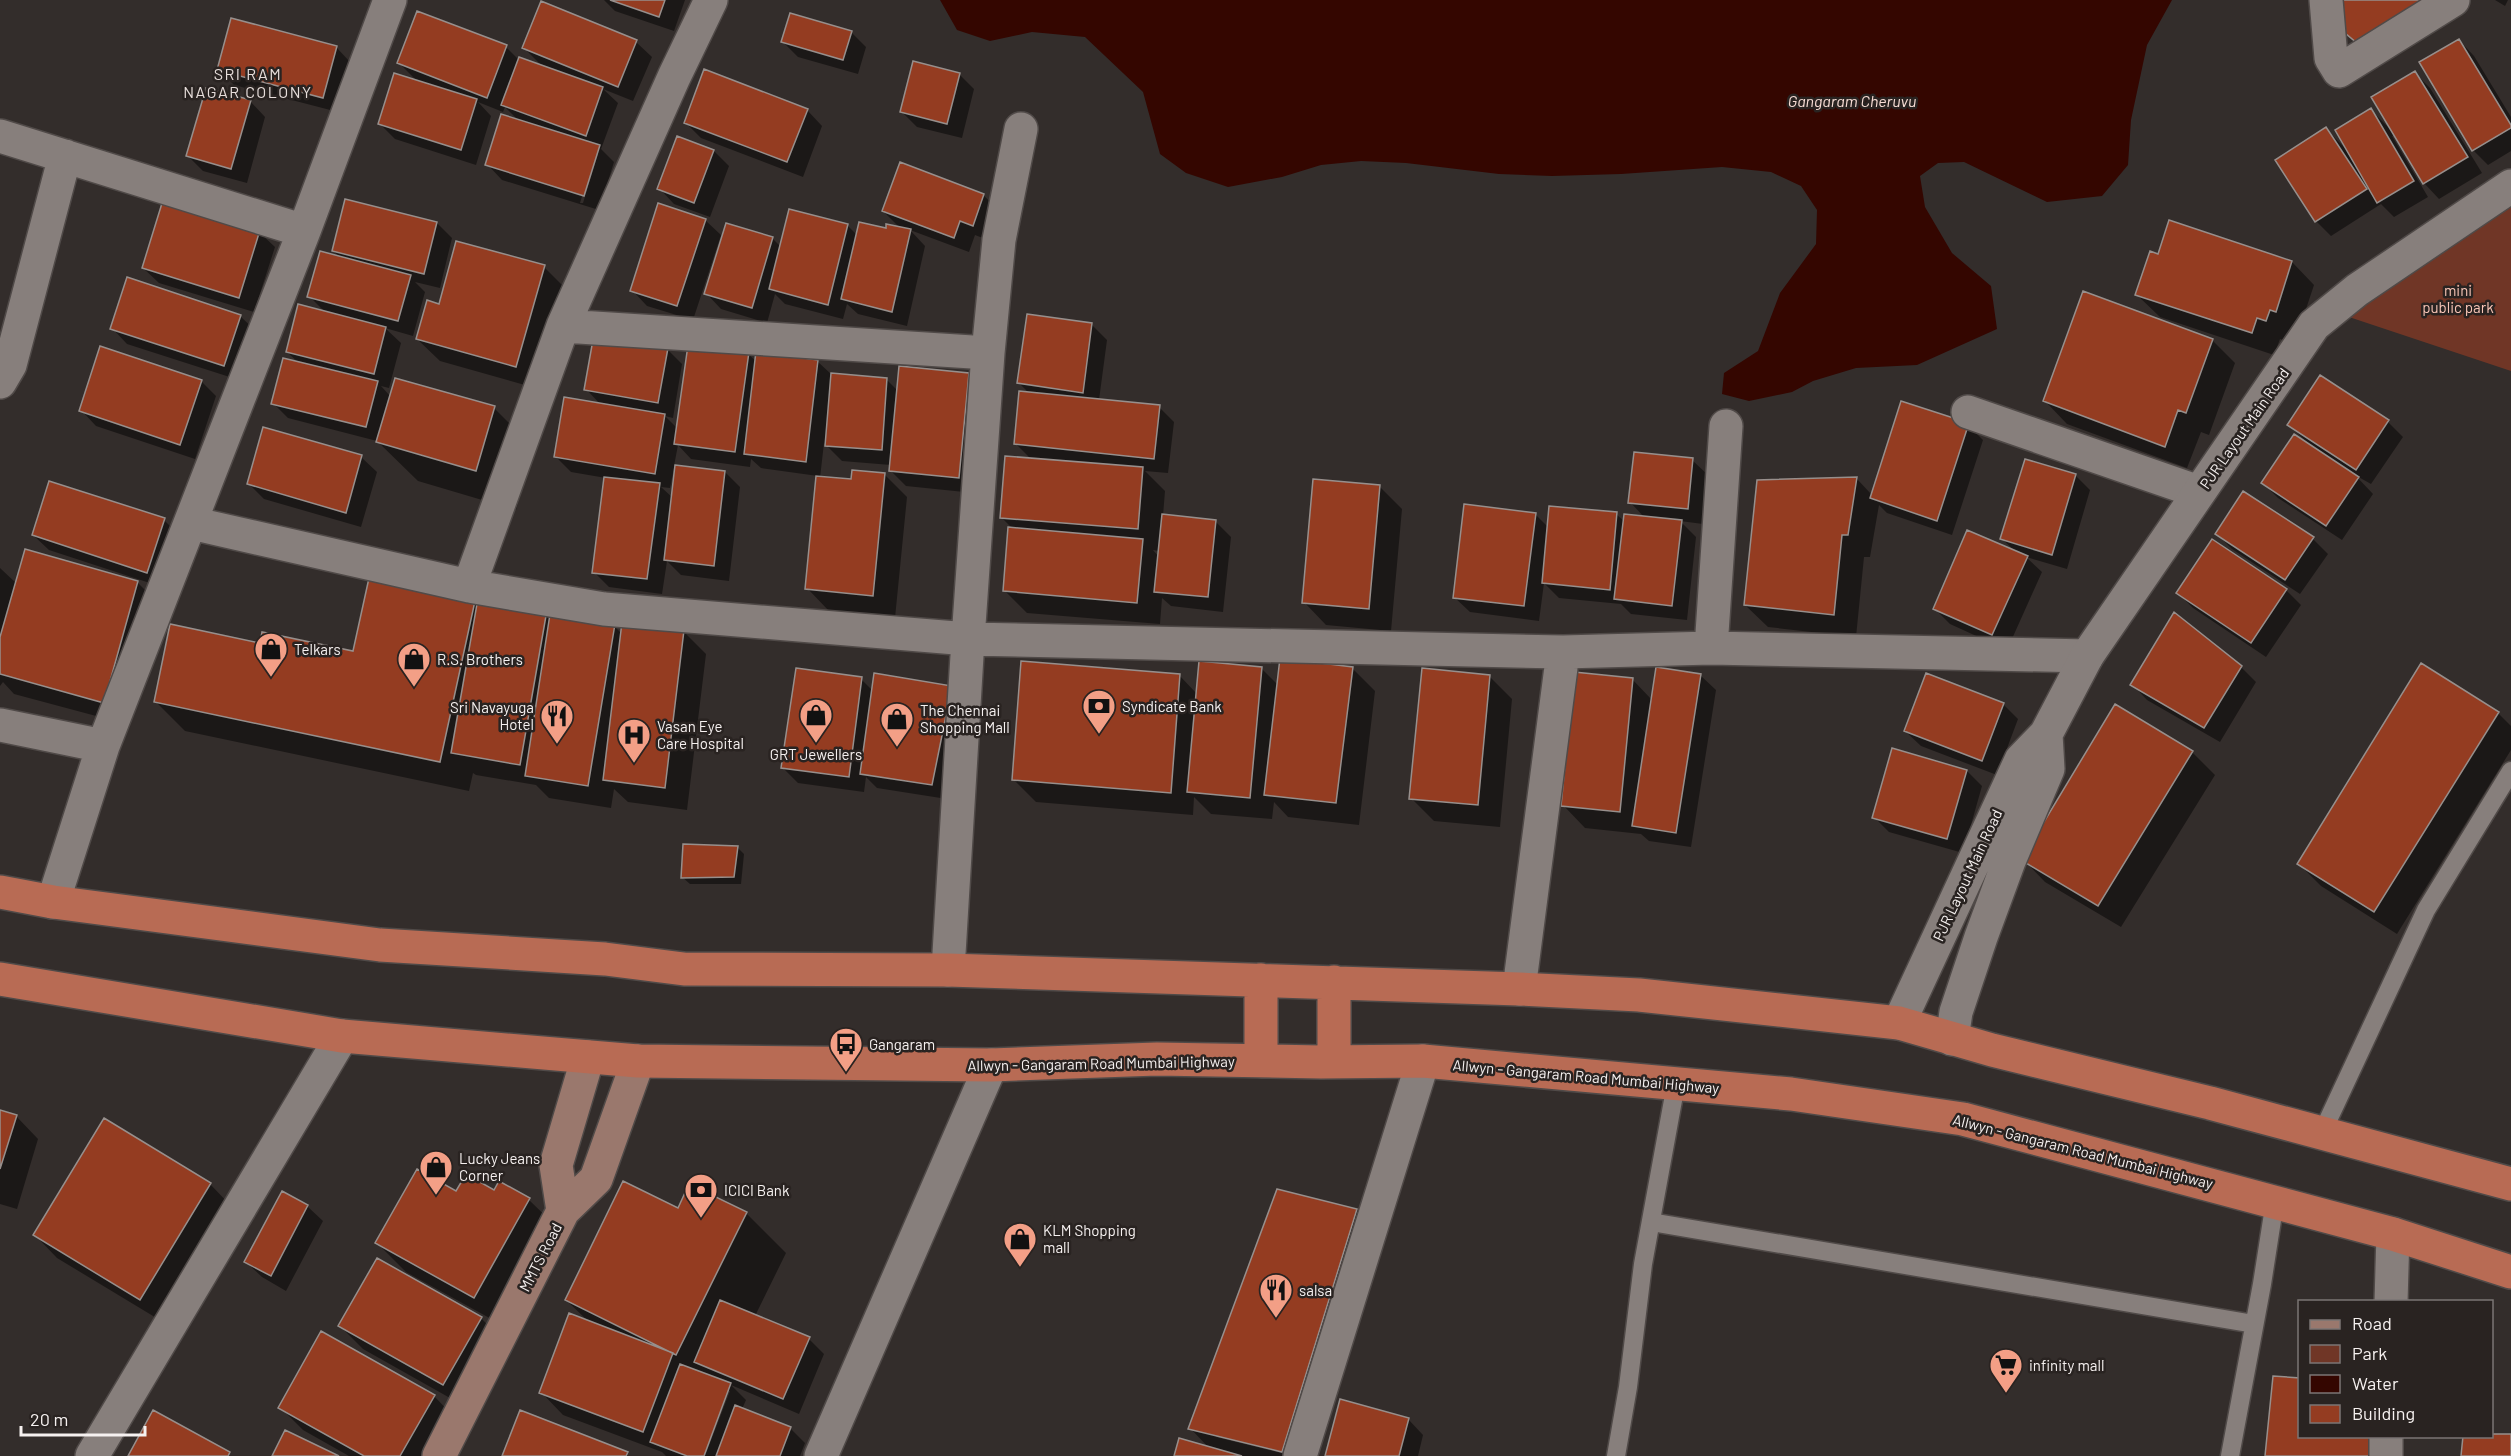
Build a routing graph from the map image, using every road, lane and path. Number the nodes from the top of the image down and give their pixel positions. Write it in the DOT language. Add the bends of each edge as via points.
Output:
graph roads {
  1 [pos="390,0"];
  2 [pos="711,0"];
  3 [pos="2326,0"];
  4 [pos="2453,0"];
  5 [pos="1021,129"];
  6 [pos="0,136"];
  7 [pos="65,156"];
  8 [pos="2511,186"];
  9 [pos="304,231"];
  10 [pos="563,326"];
  11 [pos="988,352"];
  12 [pos="0,382"];
  13 [pos="1968,412"];
  14 [pos="1726,426"];
  15 [pos="2199,492"];
  16 [pos="191,523"];
  17 [pos="469,586"];
  18 [pos="968,639"];
  19 [pos="1712,648"];
  20 [pos="1563,652"];
  21 [pos="2087,656"];
  22 [pos="0,725"];
  23 [pos="2046,734"];
  24 [pos="103,746"];
  25 [pos="2511,771"];
  26 [pos="0,892"];
  27 [pos="53,902"];
  28 [pos="948,970"];
  29 [pos="0,979"];
  30 [pos="1261,980"];
  31 [pos="1334,982"];
  32 [pos="1519,989"];
  33 [pos="1899,1023"];
  34 [pos="342,1036"];
  35 [pos="1953,1039"];
  36 [pos="588,1057"];
  37 [pos="638,1061"];
  38 [pos="1261,1061"];
  39 [pos="1423,1061"];
  40 [pos="1334,1062"];
  41 [pos="991,1065"];
  42 [pos="1676,1084"];
  43 [pos="2322,1132"];
  44 [pos="2511,1184"];
  45 [pos="2275,1201"];
  46 [pos="563,1211"];
  47 [pos="1651,1222"];
  48 [pos="2393,1234"];
  49 [pos="2511,1272"];
  50 [pos="2391,1300"];
  51 [pos="2254,1324"];
  52 [pos="2386,1438"];
  53 [pos="92,1456"];
  54 [pos="439,1456"];
  55 [pos="821,1456"];
  56 [pos="1300,1456"];
  57 [pos="1616,1456"];
  58 [pos="2230,1456"];
  59 [pos="2386,1456"];
  1 -- 9 [label="street"];
  2 -- 10 [label="street"];
  3 -- 4 [label="street" via="2331,58 2339,72"];
  5 -- 11 [label="street" via="999,240"];
  6 -- 7 [label="street"];
  7 -- 9 [label="street"];
  7 -- 12 [label="street" via="10,365"];
  8 -- 15 [label="street, PJR Layout Main Road" via="2357,290 2314,325"];
  9 -- 16 [label="street"];
  10 -- 11 [label="street"];
  10 -- 17 [label="street"];
  11 -- 18 [label="street"];
  13 -- 15 [label="street"];
  14 -- 19 [label="street"];
  15 -- 21 [label="street, PJR Layout Main Road"];
  16 -- 17 [label="street"];
  16 -- 24 [label="street"];
  17 -- 18 [label="street" via="604,609"];
  18 -- 20 [label="street"];
  18 -- 28 [label="street"];
  19 -- 20 [label="street"];
  19 -- 21 [label="street"];
  20 -- 32 [label="street"];
  21 -- 23 [label="street, PJR Layout Main Road"];
  22 -- 24 [label="street"];
  23 -- 33 [label="street, PJR Layout Main Road" via="2021,760"];
  23 -- 35 [label="street, PJR Layout Main Road" via="2048,769 1981,937 1956,1012"];
  24 -- 27 [label="street"];
  25 -- 43 [label="lane" via="2426,910"];
  26 -- 27 [label="highway"];
  27 -- 28 [label="highway" via="380,945 571,956 684,969"];
  28 -- 30 [label="highway"];
  29 -- 34 [label="highway, Allwyn - Gangaram Road Mumbai Highway"];
  30 -- 31 [label="highway"];
  30 -- 38 [label="highway"];
  31 -- 32 [label="highway"];
  31 -- 40 [label="highway"];
  32 -- 33 [label="highway" via="1639,995"];
  33 -- 35 [label="highway"];
  34 -- 36 [label="highway, Allwyn - Gangaram Road Mumbai Highway"];
  34 -- 53 [label="street"];
  35 -- 43 [label="highway"];
  36 -- 37 [label="highway, Allwyn - Gangaram Road Mumbai Highway"];
  36 -- 46 [label="main road" via="556,1165"];
  37 -- 41 [label="highway, Allwyn - Gangaram Road Mumbai Highway"];
  37 -- 46 [label="main road, MMTS Road" via="596,1179"];
  38 -- 40 [label="highway, Allwyn - Gangaram Road Mumbai Highway"];
  38 -- 41 [label="highway, Allwyn - Gangaram Road Mumbai Highway" via="1157,1059"];
  39 -- 40 [label="highway, Allwyn - Gangaram Road Mumbai Highway"];
  39 -- 42 [label="highway, Allwyn - Gangaram Road Mumbai Highway"];
  39 -- 56 [label="street"];
  41 -- 55 [label="street"];
  42 -- 45 [label="highway, Allwyn - Gangaram Road Mumbai Highway" via="1791,1094 1963,1119"];
  42 -- 47 [label="lane"];
  43 -- 44 [label="highway"];
  45 -- 48 [label="highway, Allwyn - Gangaram Road Mumbai Highway"];
  45 -- 51 [label="lane"];
  46 -- 54 [label="main road, MMTS Road"];
  47 -- 51 [label="lane"];
  47 -- 57 [label="lane"];
  48 -- 49 [label="highway, Allwyn - Gangaram Road Mumbai Highway"];
  48 -- 50 [label="street"];
  51 -- 58 [label="lane"];
  52 -- 59 [label="street"];
}
